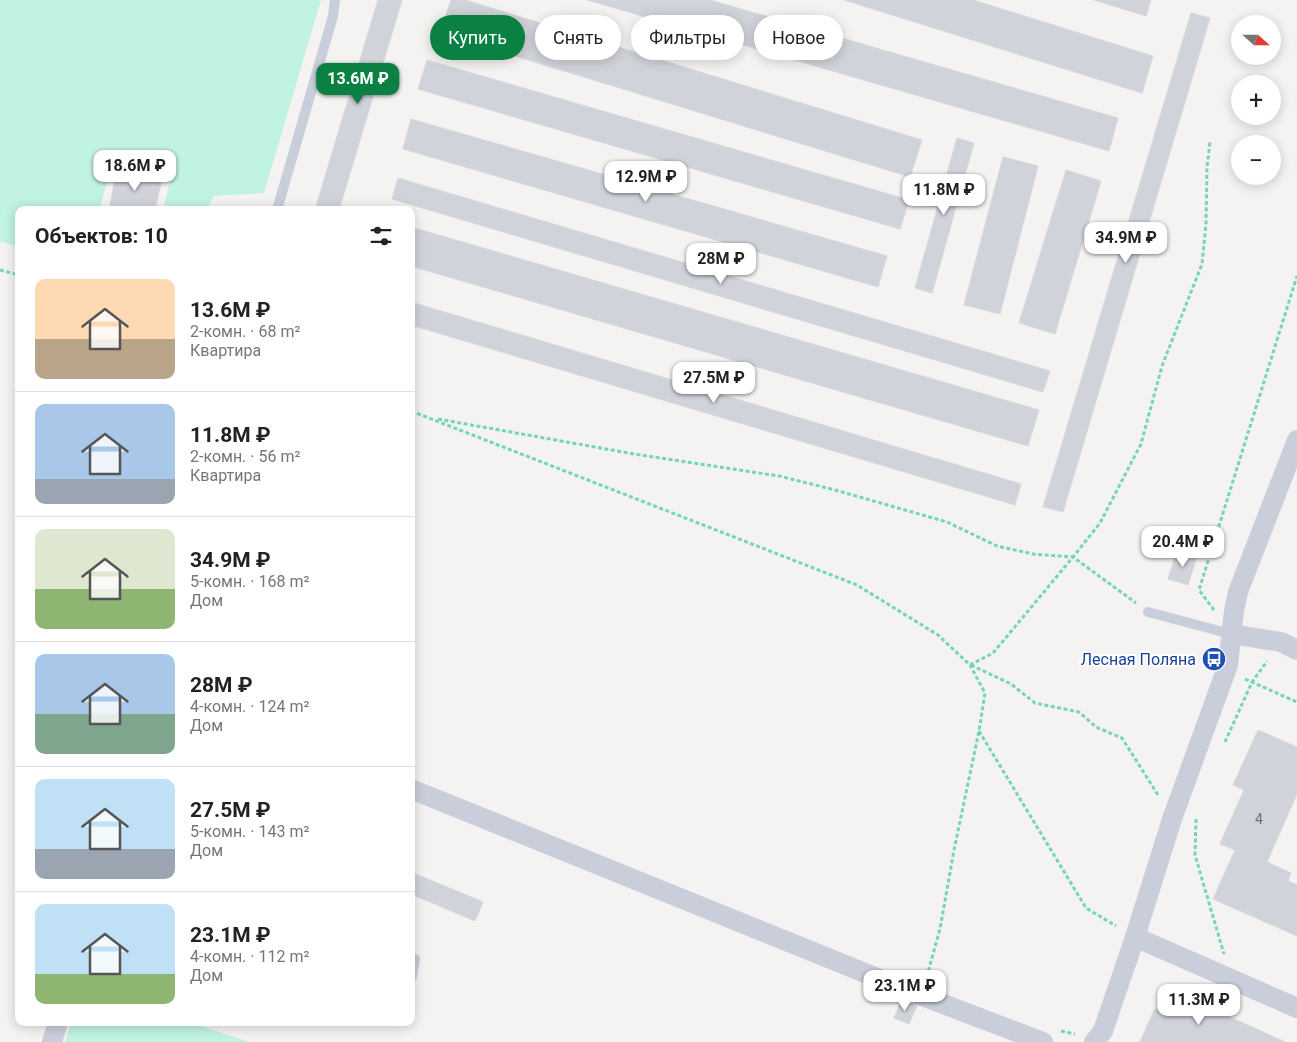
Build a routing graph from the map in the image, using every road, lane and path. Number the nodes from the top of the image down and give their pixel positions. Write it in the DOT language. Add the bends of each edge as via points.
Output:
graph roads {
  1 [pos="335,0"];
  2 [pos="1210,142"];
  3 [pos="278,206"];
  4 [pos="0,270"];
  5 [pos="15,274"];
  6 [pos="1297,276"];
  7 [pos="415,412"];
  8 [pos="430,418"];
  9 [pos="1297,440"];
  10 [pos="1074,557"];
  11 [pos="1148,612"];
  12 [pos="1232,634"];
  13 [pos="1289,646"];
  14 [pos="970,665"];
  15 [pos="1226,672"];
  16 [pos="1252,682"];
  17 [pos="1297,702"];
  18 [pos="979,731"];
  19 [pos="1224,743"];
  20 [pos="415,791"];
  21 [pos="1197,812"];
  22 [pos="1172,819"];
  23 [pos="1135,937"];
  24 [pos="1232,979"];
  25 [pos="922,996"];
  26 [pos="1297,1008"];
  27 [pos="57,1026"];
  28 [pos="1050,1036"];
  29 [pos="1087,1036"];
  30 [pos="52,1042"];
  1 -- 3 [label="lane"];
  2 -- 10 [label="path" via="1202,264 1162,366 1141,444 1100,522"];
  4 -- 5 [label="path"];
  6 -- 12 [label="path" via="1199,590"];
  7 -- 8 [label="path"];
  8 -- 10 [label="path" via="779,476 947,522 997,546 1033,554"];
  8 -- 14 [label="path" via="858,585 938,635"];
  9 -- 12 [label="street" via="1238,592"];
  10 -- 11 [label="path"];
  10 -- 14 [label="path" via="993,654"];
  11 -- 12 [label="lane"];
  12 -- 13 [label="street"];
  12 -- 15 [label="street"];
  13 -- 16 [label="path"];
  14 -- 18 [label="path" via="985,693"];
  14 -- 22 [label="path" via="1010,684 1035,704 1079,712 1096,728 1122,738"];
  15 -- 16 [label="path"];
  15 -- 22 [label="street"];
  16 -- 17 [label="path"];
  16 -- 19 [label="path"];
  18 -- 23 [label="path" via="1086,908"];
  18 -- 25 [label="path" via="940,928"];
  20 -- 25 [label="street"];
  21 -- 24 [label="path" via="1195,855"];
  22 -- 23 [label="street"];
  23 -- 24 [label="street"];
  23 -- 29 [label="street" via="1103,1031"];
  24 -- 26 [label="street"];
  25 -- 28 [label="street"];
  27 -- 30 [label="street"];
  28 -- 29 [label="path"];
}
